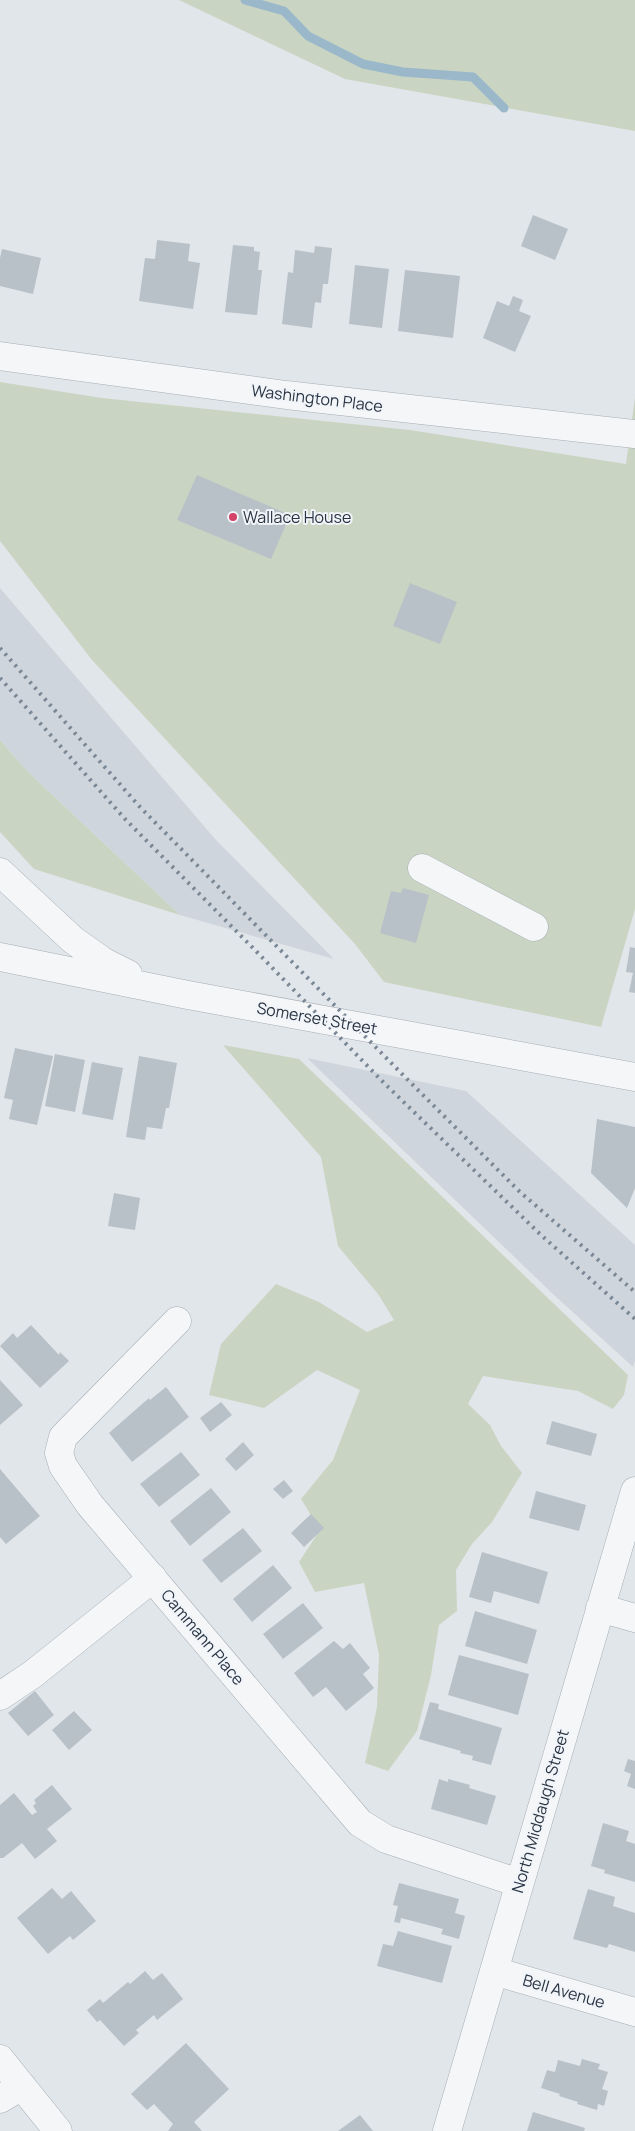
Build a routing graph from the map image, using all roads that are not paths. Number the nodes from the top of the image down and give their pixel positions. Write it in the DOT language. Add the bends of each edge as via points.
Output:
graph roads {
  1 [pos="0,356"];
  2 [pos="635,434"];
  3 [pos="422,868"];
  4 [pos="0,872"];
  5 [pos="534,927"];
  6 [pos="0,957"];
  7 [pos="154,987"];
  8 [pos="635,1077"];
  9 [pos="177,1321"];
  10 [pos="635,1491"];
  11 [pos="152,1578"];
  12 [pos="600,1608"];
  13 [pos="635,1618"];
  14 [pos="0,1696"];
  15 [pos="519,1883"];
  16 [pos="494,1971"];
  17 [pos="635,2012"];
  18 [pos="0,2059"];
  19 [pos="11,2092"];
  20 [pos="58,2131"];
  21 [pos="447,2131"];
  1 -- 2 [label="street, Washington Place" via="286,395"];
  3 -- 5 [label="street"];
  4 -- 7 [label="street" via="73,940 104,962"];
  6 -- 7 [label="street, Somerset Street"];
  7 -- 8 [label="street, Somerset Street"];
  9 -- 11 [label="street, Cammann Place" via="63,1437 59,1453 63,1466 90,1505"];
  10 -- 12 [label="street, North Middaugh Street"];
  11 -- 14 [label="street" via="33,1674"];
  11 -- 15 [label="street, Cammann Place" via="360,1823 386,1839"];
  12 -- 13 [label="street"];
  12 -- 15 [label="street, North Middaugh Street"];
  15 -- 16 [label="street, North Middaugh Street"];
  16 -- 17 [label="street, Bell Avenue"];
  16 -- 21 [label="street, North Middaugh Street"];
  18 -- 19 [label="street"];
  19 -- 20 [label="street"];
}
